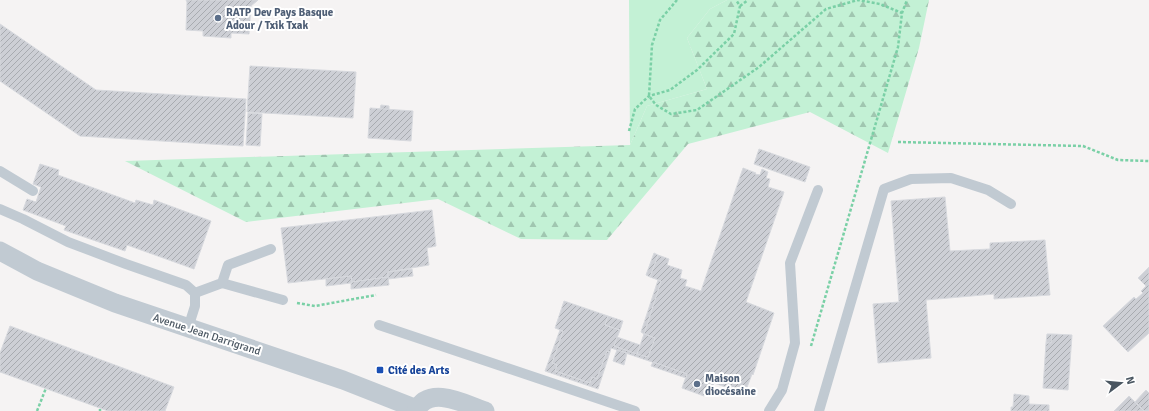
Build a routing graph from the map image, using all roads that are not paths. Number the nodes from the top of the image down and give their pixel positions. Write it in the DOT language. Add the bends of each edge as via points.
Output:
graph roads {
  1 [pos="0,171"];
  2 [pos="818,190"];
  3 [pos="33,191"];
  4 [pos="1011,204"];
  5 [pos="0,209"];
  6 [pos="271,248"];
  7 [pos="0,251"];
  8 [pos="222,282"];
  9 [pos="195,293"];
  10 [pos="283,300"];
  11 [pos="379,325"];
  12 [pos="188,328"];
  13 [pos="417,410"];
  14 [pos="485,411"];
  15 [pos="635,411"];
  16 [pos="769,411"];
  17 [pos="819,411"];
  1 -- 3 [label="lane"];
  2 -- 16 [label="lane" via="790,263 795,343 782,390"];
  4 -- 17 [label="lane" via="988,190 951,178 911,179 884,190"];
  5 -- 9 [label="lane" via="68,242 186,285"];
  6 -- 8 [label="lane" via="228,265"];
  7 -- 12 [label="street, Avenue Jean Darrigrand" via="68,285"];
  8 -- 9 [label="lane"];
  8 -- 10 [label="lane"];
  9 -- 12 [label="lane" via="195,306"];
  11 -- 15 [label="lane"];
  12 -- 13 [label="street, Avenue Jean Darrigrand" via="343,380"];
  13 -- 14 [label="street" via="426,400 435,397 447,398"];
}
